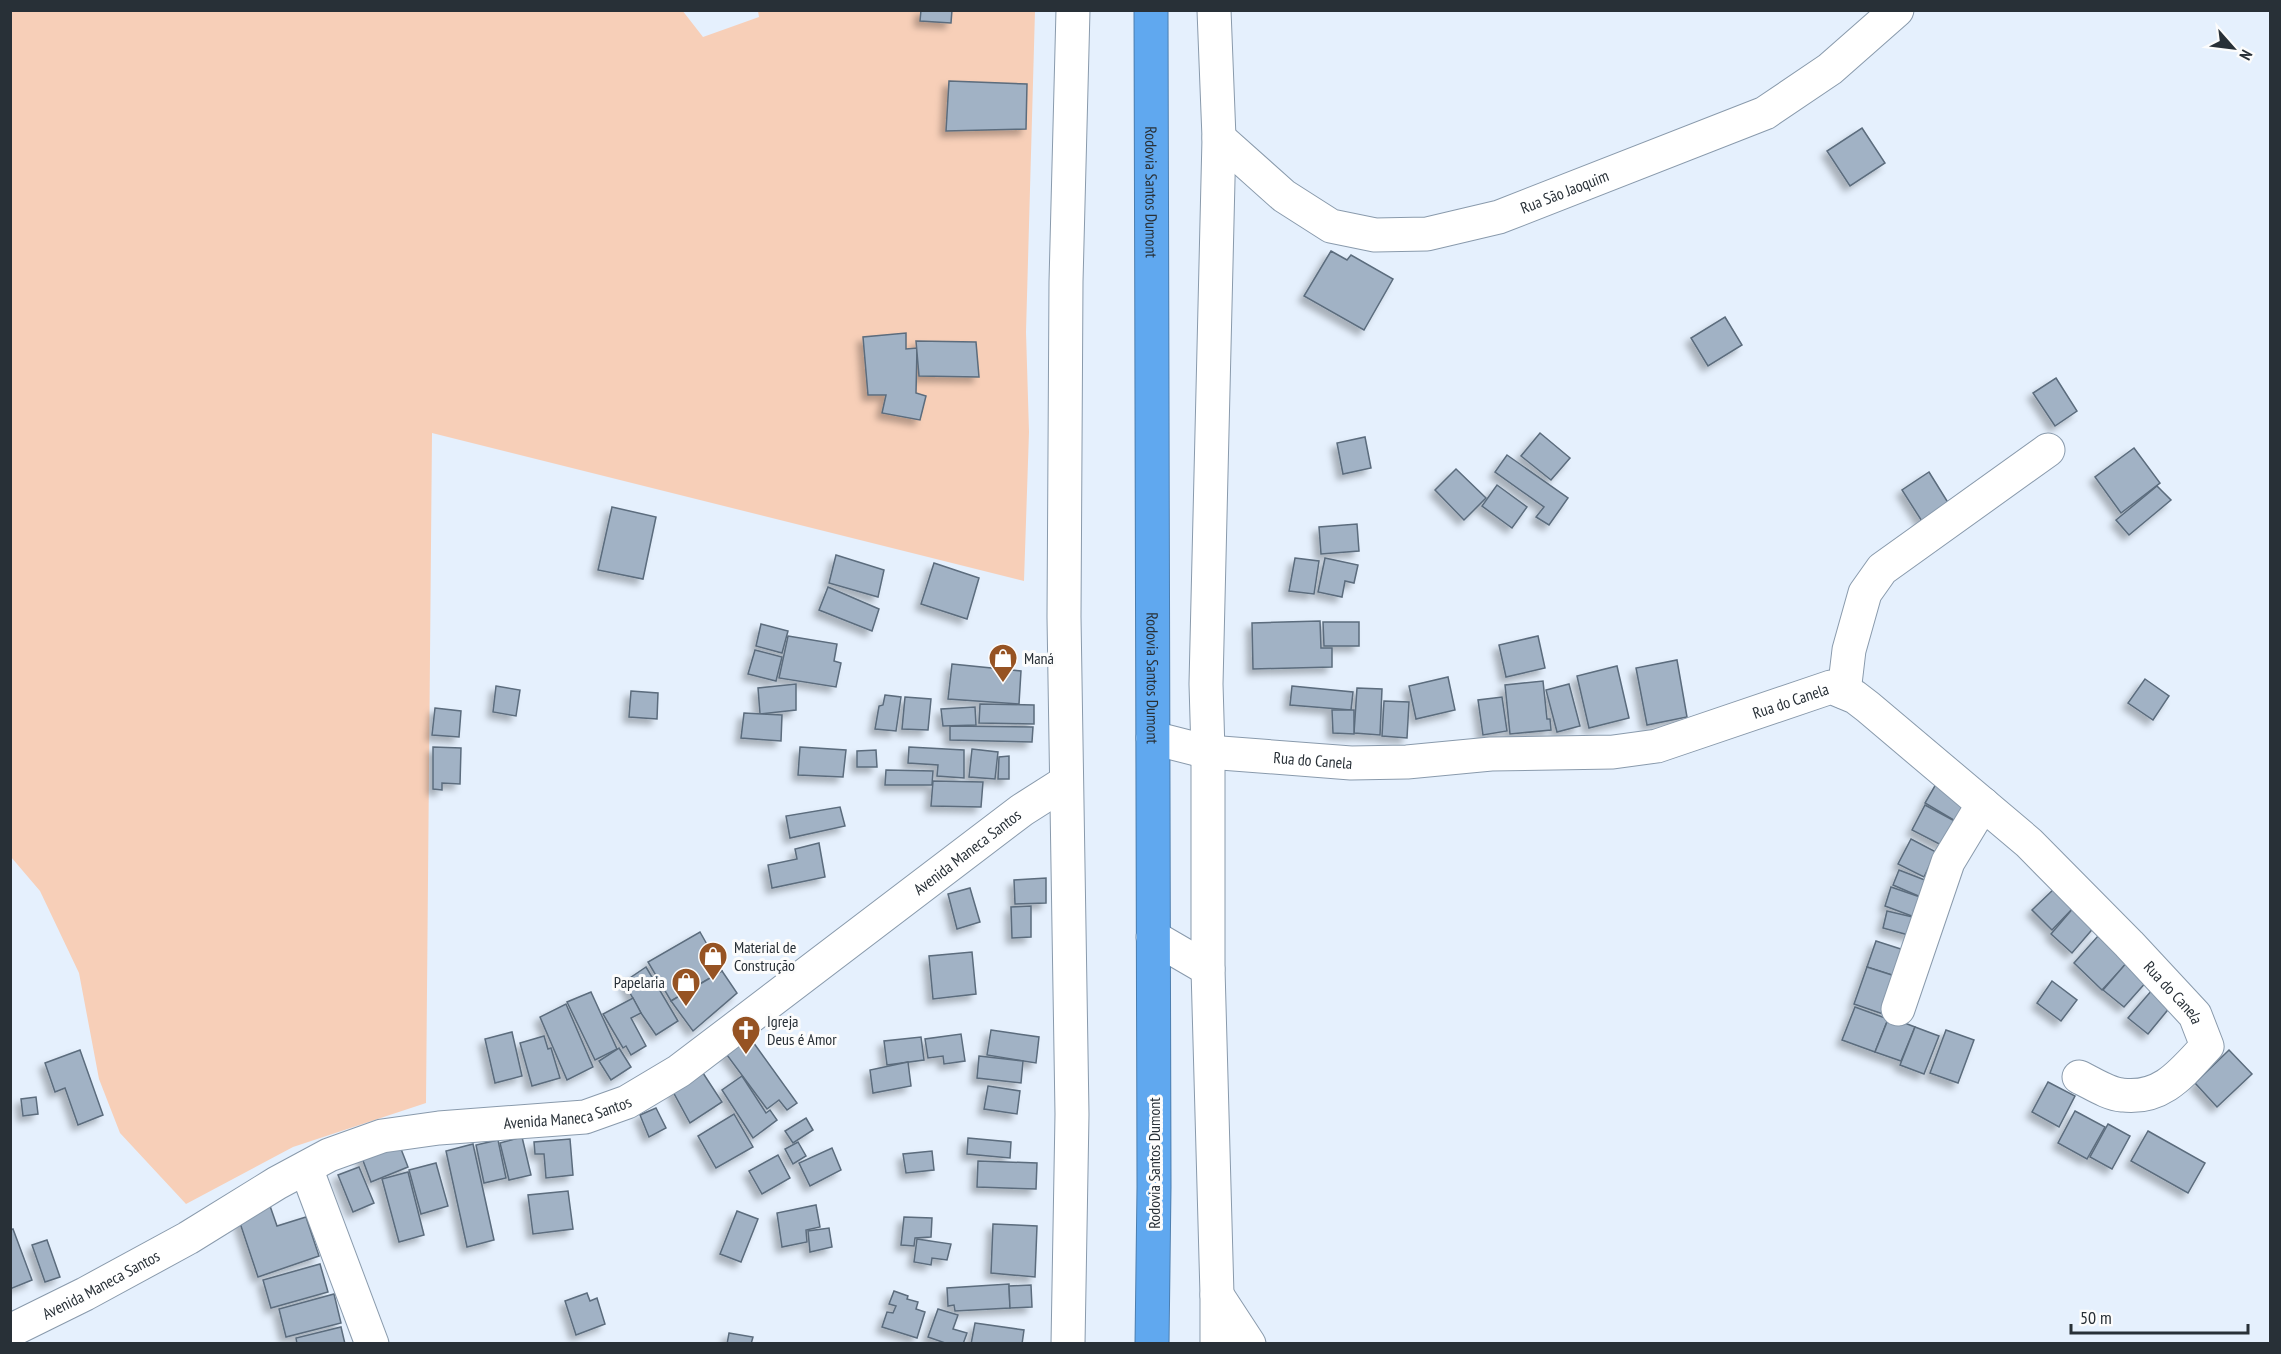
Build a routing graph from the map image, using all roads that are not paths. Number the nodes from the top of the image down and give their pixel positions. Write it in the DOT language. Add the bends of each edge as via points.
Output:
graph roads {
  1 [pos="1073,10"];
  2 [pos="1151,10"];
  3 [pos="1214,10"];
  4 [pos="1897,10"];
  5 [pos="1220,138"];
  6 [pos="2048,450"];
  7 [pos="1844,692"];
  8 [pos="1153,738"];
  9 [pos="1208,752"];
  10 [pos="1066,783"];
  11 [pos="1983,804"];
  12 [pos="1153,937"];
  13 [pos="1208,969"];
  14 [pos="1898,1009"];
  15 [pos="2079,1077"];
  16 [pos="306,1168"];
  17 [pos="1217,1295"];
  18 [pos="10,1331"];
  19 [pos="372,1344"];
  20 [pos="1068,1344"];
  21 [pos="1152,1344"];
  22 [pos="1217,1344"];
  23 [pos="1249,1344"];
  1 -- 10 [label="street" via="1066,294"];
  2 -- 8 [label="highway, Rodovia Santos Dumont"];
  3 -- 5 [label="street"];
  4 -- 5 [label="street, Rua São Jaoquim" via="1830,69 1765,113 1499,217 1427,234 1375,236 1331,226 1284,196"];
  5 -- 9 [label="street" via="1206,684"];
  6 -- 7 [label="street" via="1882,569 1865,593 1849,650"];
  7 -- 9 [label="street, Rua do Canela" via="1831,687 1657,746 1614,752 1352,762"];
  7 -- 11 [label="street, Rua do Canela" via="1868,706"];
  8 -- 9 [label="street, Rua do Canela"];
  8 -- 12 [label="highway, Rodovia Santos Dumont"];
  9 -- 13 [label="street"];
  10 -- 16 [label="street, Avenida Maneca Santos" via="1022,810 679,1071 627,1102 585,1117 382,1136 329,1155"];
  10 -- 20 [label="street" via="1072,1114"];
  11 -- 14 [label="street" via="1948,862"];
  11 -- 15 [label="street, Rua do Canela" via="2029,843 2195,1015 2207,1046 2180,1076 2150,1095 2120,1095"];
  12 -- 13 [label="street"];
  12 -- 21 [label="highway, Rodovia Santos Dumont"];
  13 -- 17 [label="street"];
  16 -- 18 [label="street, Avenida Maneca Santos" via="188,1238"];
  16 -- 19 [label="street"];
  17 -- 22 [label="street"];
  17 -- 23 [label="street"];
}
